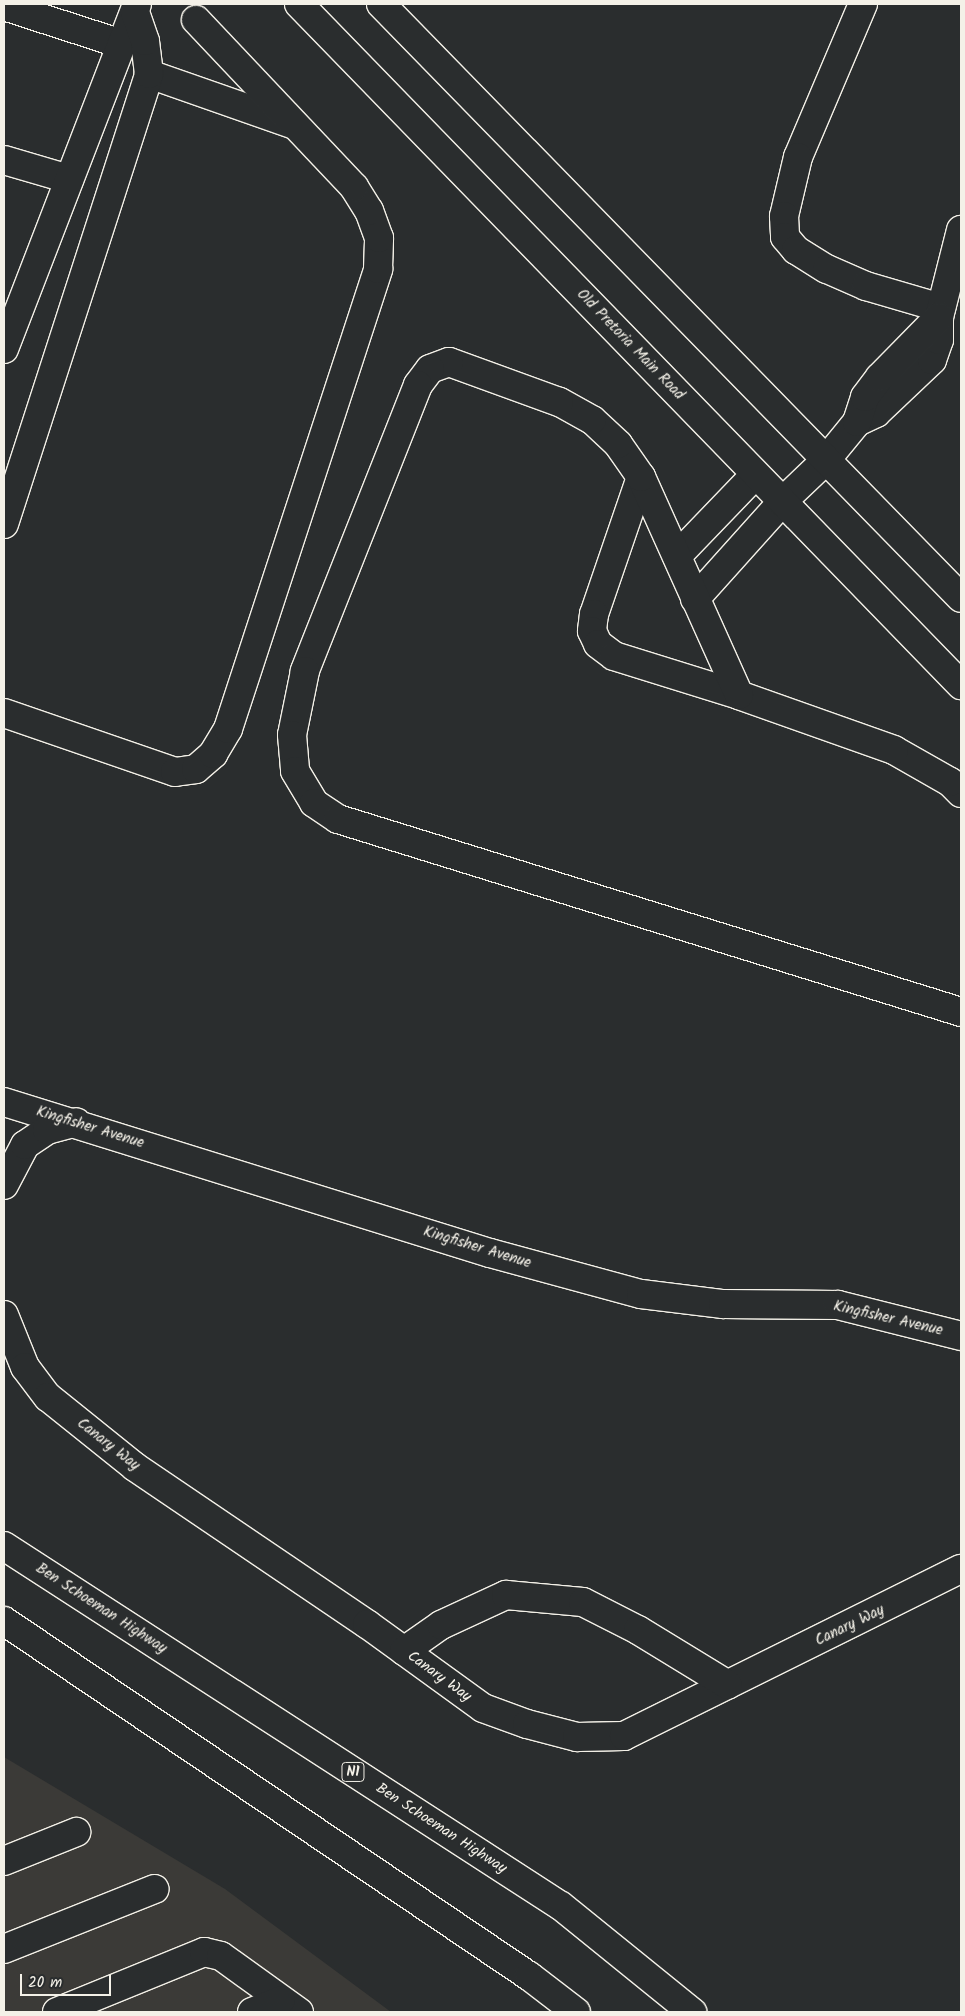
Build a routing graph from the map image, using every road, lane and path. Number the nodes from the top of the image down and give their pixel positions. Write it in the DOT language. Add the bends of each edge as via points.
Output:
graph roads {
  1 [pos="299,4"];
  2 [pos="381,4"];
  3 [pos="863,4"];
  4 [pos="4,6"];
  5 [pos="136,8"];
  6 [pos="56,12"];
  7 [pos="196,20"];
  8 [pos="122,44"];
  9 [pos="149,74"];
  10 [pos="296,125"];
  11 [pos="4,160"];
  12 [pos="69,179"];
  13 [pos="961,230"];
  14 [pos="940,313"];
  15 [pos="4,349"];
  16 [pos="826,460"];
  17 [pos="755,474"];
  18 [pos="641,476"];
  19 [pos="782,502"];
  20 [pos="4,524"];
  21 [pos="677,556"];
  22 [pos="961,598"];
  23 [pos="695,599"];
  24 [pos="961,685"];
  25 [pos="739,695"];
  26 [pos="4,713"];
  27 [pos="961,793"];
  28 [pos="961,1012"];
  29 [pos="4,1102"];
  30 [pos="76,1122"];
  31 [pos="4,1185"];
  32 [pos="4,1315"];
  33 [pos="961,1336"];
  34 [pos="4,1546"];
  35 [pos="961,1569"];
  36 [pos="4,1622"];
  37 [pos="404,1651"];
  38 [pos="728,1685"];
  39 [pos="76,1832"];
  40 [pos="4,1861"];
  41 [pos="155,1889"];
  42 [pos="4,1949"];
  43 [pos="290,2006"];
  44 [pos="57,2012"];
  45 [pos="252,2012"];
  46 [pos="576,2012"];
  47 [pos="692,2012"];
  1 -- 17 [label="main road, Old Pretoria Main Road"];
  2 -- 16 [label="main road"];
  3 -- 14 [label="main road" via="798,157 784,216 785,237 796,250 827,269"];
  4 -- 6 [label="main road"];
  5 -- 8 [label="main road"];
  5 -- 9 [label="main road"];
  6 -- 8 [label="main road"];
  7 -- 10 [label="main road"];
  8 -- 12 [label="main road"];
  9 -- 10 [label="main road"];
  9 -- 20 [label="main road"];
  10 -- 26 [label="main road" via="354,187 369,211 379,238 378,269 228,729 213,754 196,769 175,772"];
  11 -- 12 [label="main road"];
  12 -- 15 [label="main road"];
  13 -- 14 [label="main road"];
  14 -- 16 [label="main road" via="880,377 865,397 857,422"];
  16 -- 19 [label="main road"];
  16 -- 22 [label="main road"];
  17 -- 19 [label="main road, Old Pretoria Main Road"];
  17 -- 21 [label="main road"];
  18 -- 21 [label="main road"];
  18 -- 25 [label="main road" via="594,614 592,631 598,644 614,656"];
  18 -- 28 [label="main road" via="618,444 592,420 559,402 449,362 430,369 418,385 305,671 292,735 295,771 314,803 338,819"];
  19 -- 23 [label="main road"];
  19 -- 24 [label="main road, Old Pretoria Main Road"];
  21 -- 23 [label="main road"];
  23 -- 25 [label="main road"];
  25 -- 27 [label="main road" via="894,750 950,782"];
  29 -- 30 [label="main road, Kingfisher Avenue"];
  30 -- 31 [label="main road" via="47,1130 25,1146"];
  30 -- 33 [label="main road, Kingfisher Avenue" via="490,1253 641,1294 723,1304 838,1305"];
  32 -- 37 [label="main road, Canary Way" via="24,1367 48,1397 135,1467"];
  34 -- 47 [label="main road, Ben Schoeman Highway / N1" via="561,1906"];
  35 -- 38 [label="main road, Canary Way"];
  36 -- 46 [label="main road" via="529,1976"];
  37 -- 38 [label="main road, Canary Way" via="483,1708 577,1737 624,1736"];
  37 -- 38 [label="main road" via="441,1625 506,1595 583,1602 638,1630"];
  39 -- 40 [label="main road"];
  41 -- 42 [label="main road"];
  43 -- 44 [label="main road" via="221,1956 204,1952"];
  43 -- 45 [label="main road"];
}
